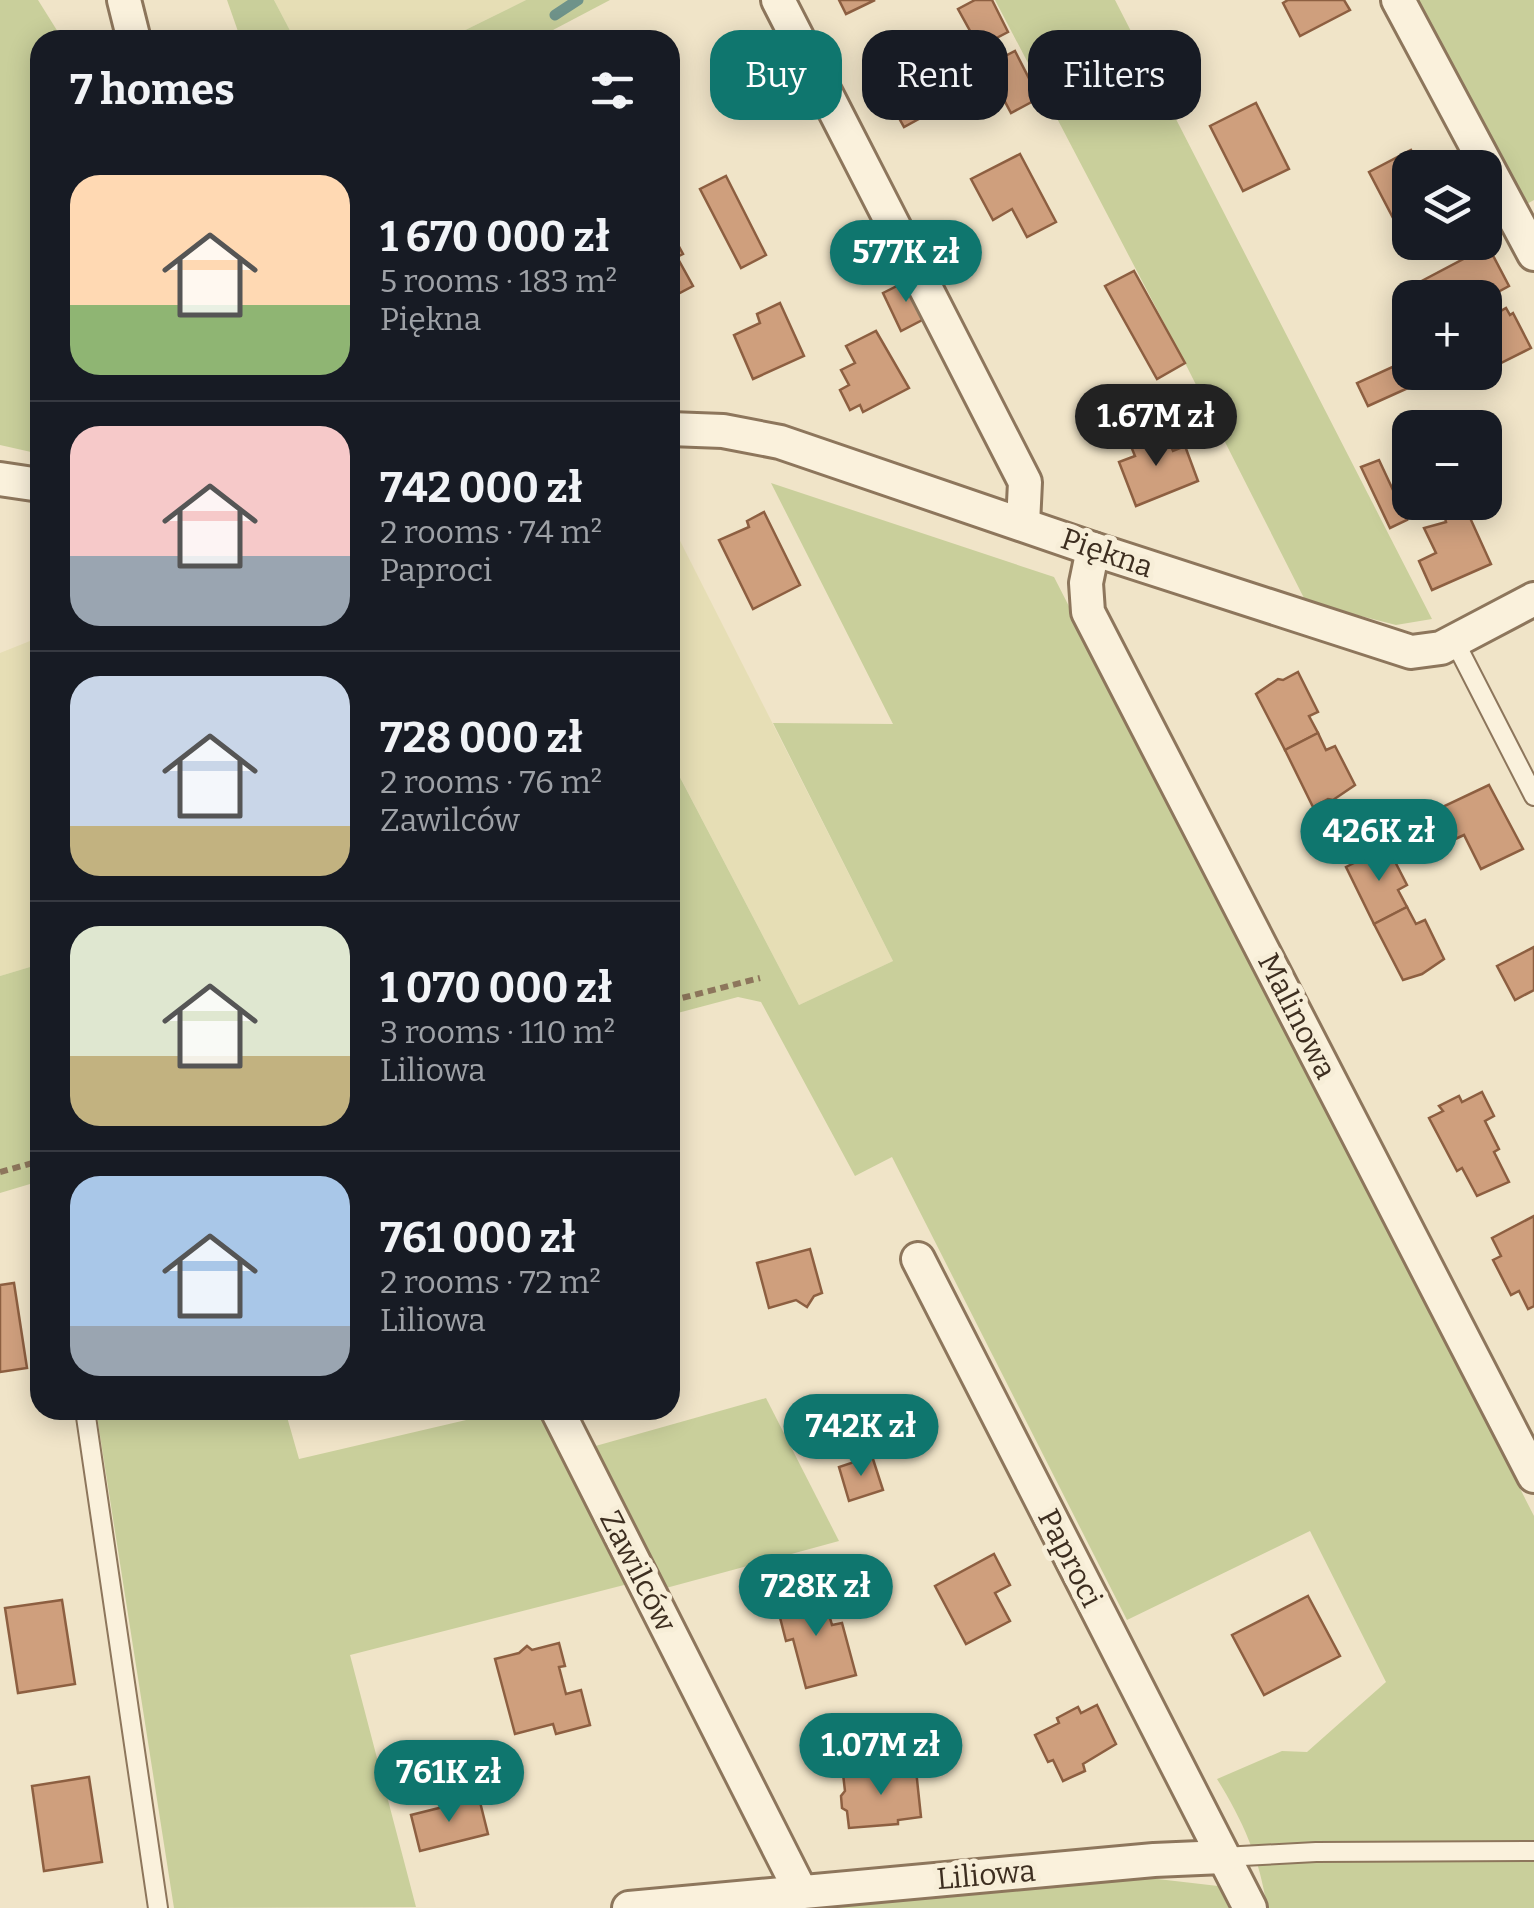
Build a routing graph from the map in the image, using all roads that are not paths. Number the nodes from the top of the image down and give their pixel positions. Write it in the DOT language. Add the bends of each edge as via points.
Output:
graph roads {
  1 [pos="124,0"];
  2 [pos="778,0"];
  3 [pos="1398,0"];
  4 [pos="132,30"];
  5 [pos="1534,254"];
  6 [pos="680,430"];
  7 [pos="0,479"];
  8 [pos="30,484"];
  9 [pos="1022,524"];
  10 [pos="1094,549"];
  11 [pos="1534,599"];
  12 [pos="1456,642"];
  13 [pos="1534,796"];
  14 [pos="918,1259"];
  15 [pos="86,1420"];
  16 [pos="562,1420"];
  17 [pos="1534,1476"];
  18 [pos="1534,1851"];
  19 [pos="1223,1857"];
  20 [pos="801,1892"];
  21 [pos="158,1908"];
  22 [pos="630,1908"];
  23 [pos="1250,1908"];
  1 -- 4 [label="street"];
  2 -- 9 [label="street" via="1025,482"];
  3 -- 5 [label="street"];
  6 -- 9 [label="street, Piękna" via="780,442"];
  7 -- 8 [label="street"];
  9 -- 10 [label="street, Piękna"];
  10 -- 12 [label="street, Piękna" via="1397,649 1424,652"];
  10 -- 17 [label="street, Malinowa" via="1088,612"];
  11 -- 12 [label="street, Piękna"];
  12 -- 13 [label="lane"];
  14 -- 19 [label="street, Paproci"];
  15 -- 21 [label="lane"];
  16 -- 20 [label="street, Zawilców"];
  18 -- 19 [label="lane"];
  19 -- 20 [label="street, Liliowa"];
  19 -- 23 [label="street, Paproci"];
  20 -- 22 [label="street, Liliowa"];
}
